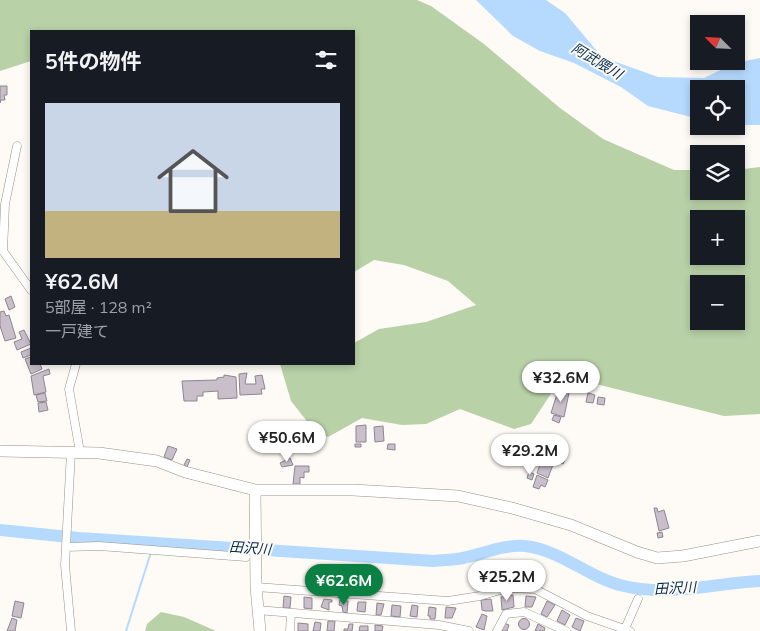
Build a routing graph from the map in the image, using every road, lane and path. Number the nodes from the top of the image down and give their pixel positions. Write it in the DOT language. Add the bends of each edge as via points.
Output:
graph roads {
  1 [pos="17,146"];
  2 [pos="2,252"];
  3 [pos="30,289"];
  4 [pos="76,365"];
  5 [pos="0,451"];
  6 [pos="75,452"];
  7 [pos="255,490"];
  8 [pos="760,541"];
  9 [pos="66,547"];
  10 [pos="246,557"];
  11 [pos="256,587"];
  12 [pos="638,599"];
  13 [pos="257,610"];
  14 [pos="291,614"];
  15 [pos="424,627"];
  16 [pos="626,630"];
  17 [pos="71,631"];
  18 [pos="260,631"];
  19 [pos="290,631"];
  20 [pos="469,631"];
  21 [pos="497,631"];
  22 [pos="566,631"];
  1 -- 2 [label="street" via="5,204"];
  2 -- 3 [label="street"];
  4 -- 6 [label="street" via="69,389"];
  5 -- 6 [label="street"];
  6 -- 7 [label="street" via="157,460 185,472"];
  6 -- 9 [label="street"];
  7 -- 8 [label="street" via="353,490 458,496 571,525 657,558"];
  7 -- 11 [label="street"];
  9 -- 10 [label="street" via="99,546"];
  9 -- 17 [label="street"];
  11 -- 13 [label="street"];
  11 -- 16 [label="street" via="448,601 507,588 535,589 588,616"];
  12 -- 16 [label="street"];
  13 -- 14 [label="street"];
  13 -- 18 [label="street"];
  14 -- 15 [label="street"];
  14 -- 19 [label="street"];
  15 -- 20 [label="street"];
  21 -- 22 [label="street" via="506,614 524,612"];
}
